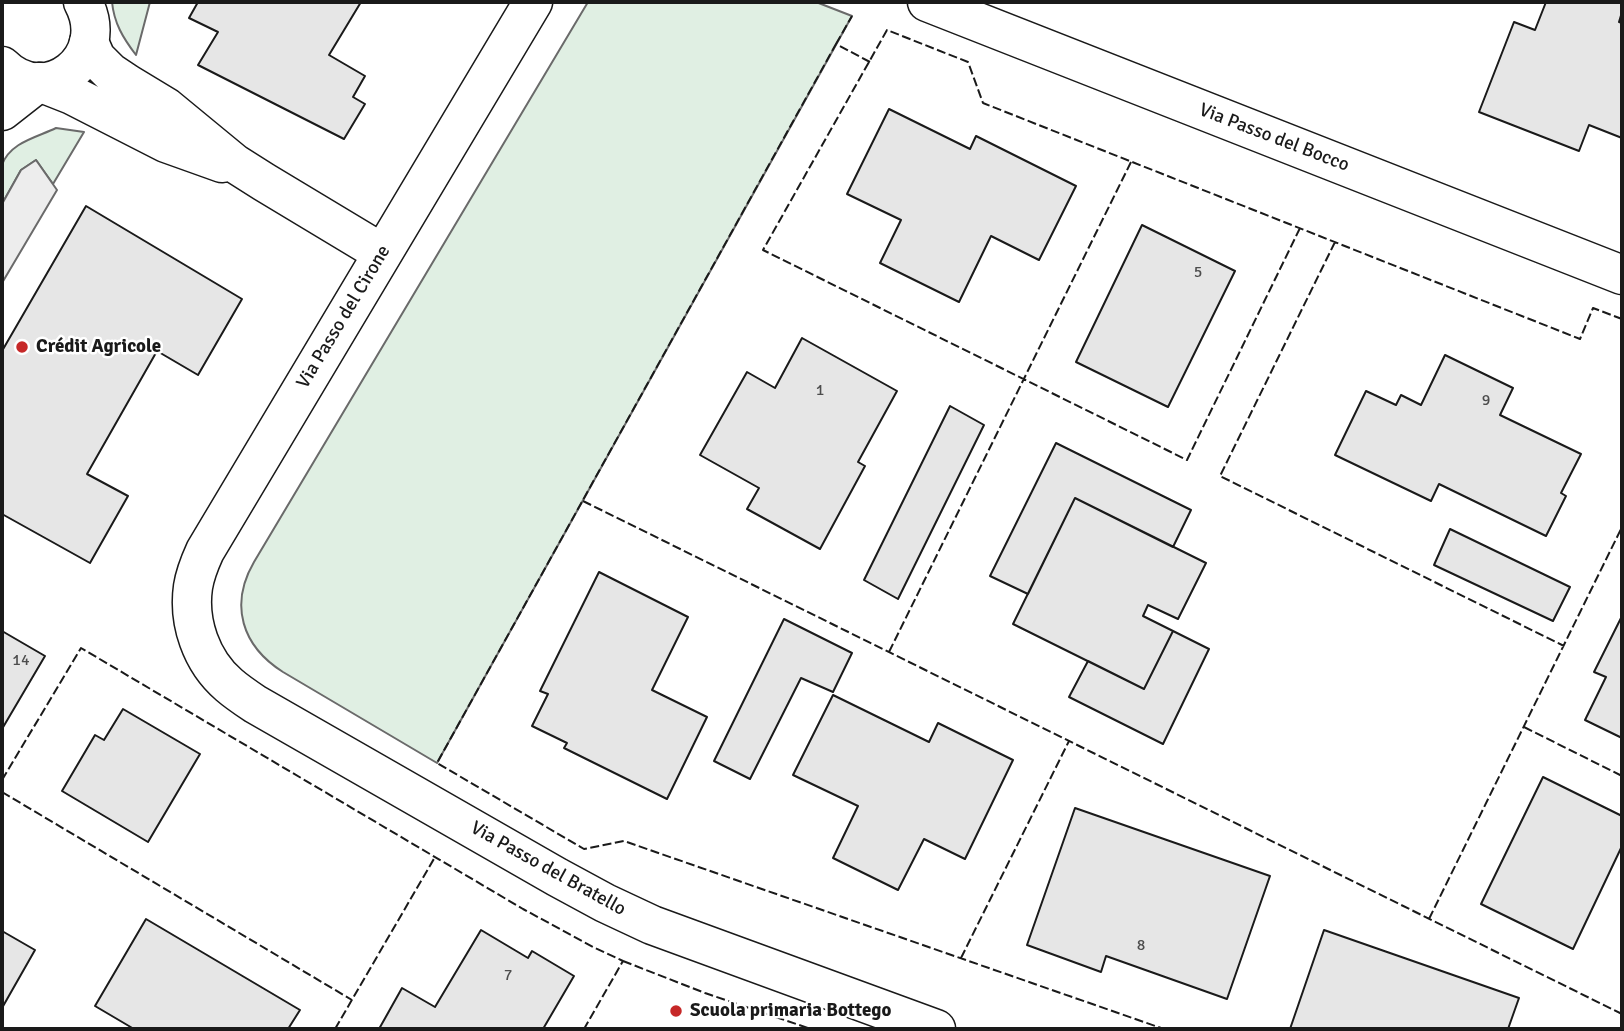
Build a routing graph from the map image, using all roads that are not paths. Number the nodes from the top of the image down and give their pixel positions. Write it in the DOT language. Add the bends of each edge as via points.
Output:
graph roads {
  1 [pos="84,2"];
  2 [pos="533,2"];
  3 [pos="927,2"];
  4 [pos="89,42"];
  5 [pos="2,66"];
  6 [pos="39,82"];
  7 [pos="2,111"];
  8 [pos="264,182"];
  9 [pos="382,253"];
  10 [pos="1622,275"];
  11 [pos="199,643"];
  12 [pos="936,1029"];
  1 -- 4 [label="street" via="92,33"];
  2 -- 9 [label="street, Via Passo del Cirone"];
  3 -- 10 [label="street, Via Passo del Bocco"];
  4 -- 6 [label="street" via="81,62 70,72"];
  4 -- 8 [label="street" via="110,72 166,107"];
  5 -- 6 [label="street" via="23,80"];
  6 -- 7 [label="street"];
  6 -- 8 [label="street" via="157,139"];
  8 -- 9 [label="street"];
  9 -- 11 [label="street, Via Passo del Cirone" via="205,551 193,585 193,622"];
  11 -- 12 [label="street, Via Passo del Bratello" via="221,678 255,704 605,903"];
}
